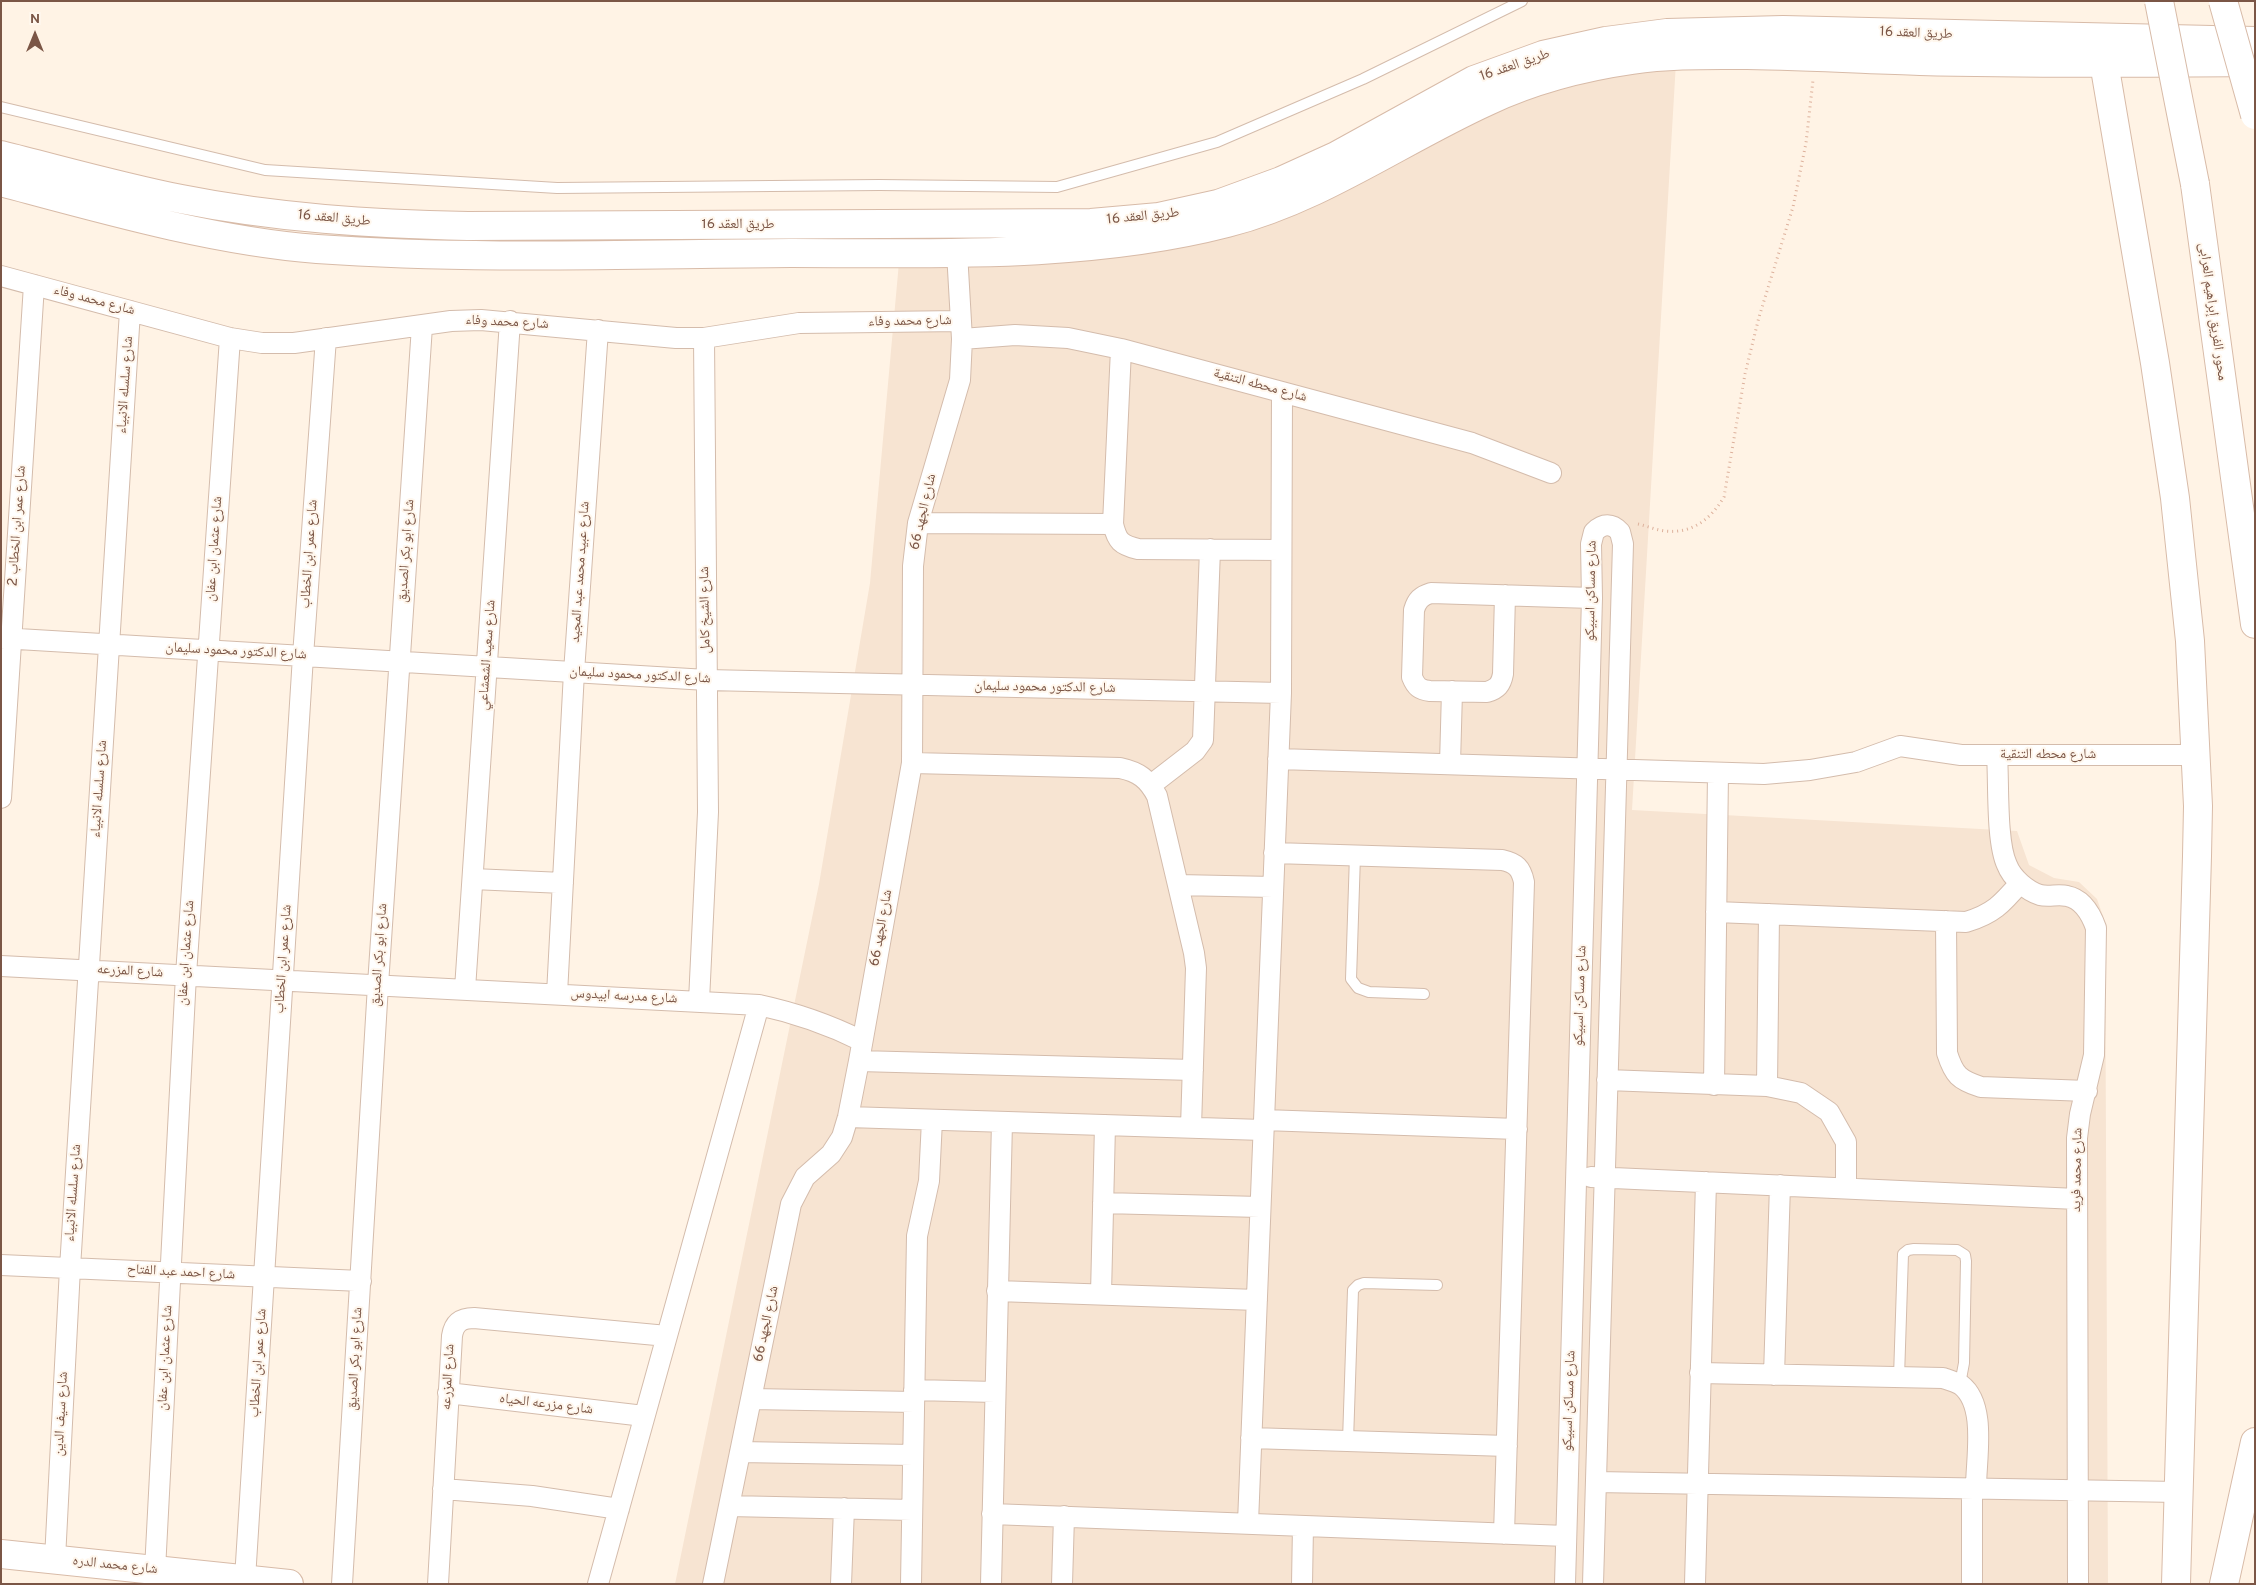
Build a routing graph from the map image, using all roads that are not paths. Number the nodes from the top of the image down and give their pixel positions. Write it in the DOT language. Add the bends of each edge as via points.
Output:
graph roads {
  1 [pos="1522,1"];
  2 [pos="2159,1"];
  3 [pos="2223,1"];
  4 [pos="2255,41"];
  5 [pos="2102,51"];
  6 [pos="2255,62"];
  7 [pos="1,107"];
  8 [pos="2255,115"];
  9 [pos="1,155"];
  10 [pos="1,182"];
  11 [pos="957,252"];
  12 [pos="1,276"];
  13 [pos="34,285"];
  14 [pos="130,311"];
  15 [pos="510,321"];
  16 [pos="422,326"];
  17 [pos="598,330"];
  18 [pos="962,330"];
  19 [pos="230,338"];
  20 [pos="326,338"];
  21 [pos="704,338"];
  22 [pos="1121,349"];
  23 [pos="1282,392"];
  24 [pos="1551,473"];
  25 [pos="918,523"];
  26 [pos="1113,524"];
  27 [pos="1210,549"];
  28 [pos="1281,550"];
  29 [pos="1505,595"];
  30 [pos="1592,598"];
  31 [pos="2255,624"];
  32 [pos="6,638"];
  33 [pos="110,645"];
  34 [pos="208,650"];
  35 [pos="303,656"];
  36 [pos="400,662"];
  37 [pos="488,667"];
  38 [pos="574,672"];
  39 [pos="707,680"];
  40 [pos="912,684"];
  41 [pos="1452,691"];
  42 [pos="1205,692"];
  43 [pos="1280,694"];
  44 [pos="1997,754"];
  45 [pos="2196,756"];
  46 [pos="1278,759"];
  47 [pos="912,763"];
  48 [pos="1450,764"];
  49 [pos="1588,769"];
  50 [pos="1616,769"];
  51 [pos="1718,772"];
  52 [pos="1151,785"];
  53 [pos="1,798"];
  54 [pos="1274,853"];
  55 [pos="1355,855"];
  56 [pos="473,879"];
  57 [pos="563,883"];
  58 [pos="2020,883"];
  59 [pos="1178,885"];
  60 [pos="1273,887"];
  61 [pos="1716,912"];
  62 [pos="1769,914"];
  63 [pos="1946,921"];
  64 [pos="1,966"];
  65 [pos="89,970"];
  66 [pos="186,975"];
  67 [pos="283,980"];
  68 [pos="378,985"];
  69 [pos="464,989"];
  70 [pos="557,994"];
  71 [pos="1424,994"];
  72 [pos="699,1001"];
  73 [pos="759,1004"];
  74 [pos="862,1040"];
  75 [pos="859,1061"];
  76 [pos="1193,1070"];
  77 [pos="1607,1080"];
  78 [pos="1714,1084"];
  79 [pos="1767,1086"];
  80 [pos="2087,1091"];
  81 [pos="848,1117"];
  82 [pos="932,1120"];
  83 [pos="1002,1122"];
  84 [pos="1105,1125"];
  85 [pos="1264,1125"];
  86 [pos="1192,1127"];
  87 [pos="1517,1129"];
  88 [pos="1576,1176"];
  89 [pos="1604,1178"];
  90 [pos="1706,1182"];
  91 [pos="1780,1186"];
  92 [pos="1846,1188"];
  93 [pos="2077,1199"];
  94 [pos="1103,1204"];
  95 [pos="1260,1207"];
  96 [pos="1,1265"];
  97 [pos="70,1268"];
  98 [pos="170,1272"];
  99 [pos="264,1276"];
  100 [pos="361,1281"];
  101 [pos="1437,1285"];
  102 [pos="998,1291"];
  103 [pos="1101,1294"];
  104 [pos="1257,1300"];
  105 [pos="667,1336"];
  106 [pos="1700,1373"];
  107 [pos="1774,1375"];
  108 [pos="1899,1377"];
  109 [pos="1960,1384"];
  110 [pos="995,1392"];
  111 [pos="448,1393"];
  112 [pos="914,1396"];
  113 [pos="752,1399"];
  114 [pos="644,1416"];
  115 [pos="1252,1438"];
  116 [pos="1348,1441"];
  117 [pos="2255,1442"];
  118 [pos="1507,1446"];
  119 [pos="740,1452"];
  120 [pos="913,1455"];
  121 [pos="1596,1482"];
  122 [pos="1697,1484"];
  123 [pos="1974,1488"];
  124 [pos="443,1489"];
  125 [pos="2078,1490"];
  126 [pos="2178,1492"];
  127 [pos="730,1506"];
  128 [pos="844,1508"];
  129 [pos="619,1509"];
  130 [pos="912,1510"];
  131 [pos="992,1514"];
  132 [pos="1064,1516"];
  133 [pos="1248,1524"];
  134 [pos="1303,1526"];
  135 [pos="1504,1534"];
  136 [pos="1566,1536"];
  137 [pos="1,1554"];
  138 [pos="55,1560"];
  139 [pos="155,1570"];
  140 [pos="245,1579"];
  141 [pos="289,1584"];
  142 [pos="342,1584"];
  143 [pos="438,1584"];
  144 [pos="598,1584"];
  145 [pos="714,1584"];
  146 [pos="842,1584"];
  147 [pos="911,1584"];
  148 [pos="990,1584"];
  149 [pos="1062,1584"];
  150 [pos="1302,1584"];
  151 [pos="1565,1584"];
  152 [pos="1593,1584"];
  153 [pos="1695,1584"];
  154 [pos="1972,1584"];
  155 [pos="2078,1584"];
  156 [pos="2176,1584"];
  157 [pos="2224,1584"];
  1 -- 7 [label="lane" via="1363,79 1217,142 1057,187 557,188 265,170"];
  2 -- 31 [label="street, محور الفريق إبراهيم العرابى, bridge" via="2195,184"];
  3 -- 8 [label="street, bridge"];
  4 -- 5 [label="street, طريق العقد 16"];
  5 -- 6 [label="street, طريق العقد 16"];
  5 -- 9 [label="street, طريق العقد 16" via="1783,30 1667,33 1606,40 1543,55 1474,80 1336,156 1225,202 1178,214 1091,223 393,225 254,211 182,199"];
  5 -- 11 [label="street, طريق العقد 16" via="1993,63 1692,55 1630,60 1575,71 1491,99 1314,192 1230,222 1149,240"];
  5 -- 45 [label="street" via="2175,498 2190,641"];
  10 -- 11 [label="street, طريق العقد 16" via="176,226 313,248 460,254"];
  11 -- 18 [label="street, شارع الجهد 66"];
  12 -- 13 [label="street, شارع محمد وفاء"];
  13 -- 14 [label="street, شارع محمد وفاء"];
  13 -- 32 [label="street, شارع عمر ابن الخطاب 2"];
  14 -- 19 [label="street, شارع محمد وفاء"];
  14 -- 33 [label="street, شارع سلسله الانبياء"];
  15 -- 16 [label="street, شارع محمد وفاء" via="471,320"];
  15 -- 17 [label="street, شارع محمد وفاء"];
  15 -- 37 [label="street, شارع سعيد الشعشاعي"];
  16 -- 20 [label="street, شارع محمد وفاء"];
  16 -- 36 [label="street, شارع ابو بكر الصديق"];
  17 -- 21 [label="street, شارع محمد وفاء"];
  17 -- 38 [label="street, شارع عبيد محمد عبد المجيد"];
  18 -- 21 [label="street, شارع محمد وفاء" via="799,323"];
  18 -- 22 [label="street, شارع محطه التنقية" via="1068,338"];
  18 -- 25 [label="street, شارع الجهد 66" via="960,380"];
  19 -- 20 [label="street, شارع محمد وفاء" via="262,343"];
  19 -- 34 [label="street, شارع عثمان ابن عفان"];
  20 -- 35 [label="street, شارع عمر ابن الخطاب"];
  21 -- 39 [label="street, شارع الشيخ كامل"];
  22 -- 23 [label="street, شارع محطه التنقية"];
  22 -- 26 [label="street"];
  23 -- 24 [label="street, شارع محطه التنقية" via="1472,444"];
  23 -- 28 [label="street"];
  25 -- 26 [label="street"];
  25 -- 40 [label="street, شارع الجهد 66" via="913,566"];
  26 -- 27 [label="street" via="1116,537 1125,546"];
  27 -- 28 [label="street"];
  27 -- 42 [label="street"];
  28 -- 43 [label="street"];
  29 -- 30 [label="street"];
  29 -- 41 [label="street" via="1501,683 1487,692"];
  29 -- 41 [label="street" via="1431,593 1416,602 1412,677 1415,685 1422,690"];
  30 -- 49 [label="street, شارع مساكن اسبيكو"];
  30 -- 50 [label="street, شارع مساكن اسبيكو" via="1591,538 1598,528 1610,525 1623,538"];
  32 -- 33 [label="street, شارع الدكتور محمود سليمان"];
  32 -- 53 [label="street, شارع عمر ابن الخطاب 2"];
  33 -- 34 [label="street, شارع الدكتور محمود سليمان"];
  33 -- 65 [label="street, شارع سلسله الانبياء"];
  34 -- 35 [label="street, شارع الدكتور محمود سليمان"];
  34 -- 66 [label="street, شارع عثمان ابن عفان"];
  35 -- 36 [label="street, شارع الدكتور محمود سليمان"];
  35 -- 67 [label="street, شارع عمر ابن الخطاب"];
  36 -- 37 [label="street, شارع الدكتور محمود سليمان"];
  36 -- 68 [label="street, شارع ابو بكر الصديق"];
  37 -- 38 [label="street, شارع الدكتور محمود سليمان"];
  37 -- 56 [label="street, شارع سعيد الشعشاعي"];
  38 -- 39 [label="street, شارع الدكتور محمود سليمان"];
  38 -- 57 [label="street, شارع عبيد محمد عبد المجيد"];
  39 -- 40 [label="street, شارع الدكتور محمود سليمان"];
  39 -- 72 [label="street, شارع الشيخ كامل" via="708,812"];
  40 -- 42 [label="street, شارع الدكتور محمود سليمان"];
  40 -- 47 [label="street, شارع الجهد 66"];
  41 -- 48 [label="street"];
  42 -- 43 [label="street, شارع الدكتور محمود سليمان"];
  42 -- 52 [label="street" via="1204,740 1201,746"];
  43 -- 46 [label="street"];
  44 -- 45 [label="street, شارع محطه التنقية"];
  44 -- 51 [label="street, شارع محطه التنقية" via="1961,754 1900,746 1856,762 1810,770 1764,774"];
  44 -- 58 [label="street, شارع محمد فريد" via="2001,844 2007,865"];
  45 -- 126 [label="street" via="2198,848"];
  46 -- 48 [label="street"];
  46 -- 54 [label="street"];
  47 -- 52 [label="street" via="1120,768 1138,774"];
  47 -- 74 [label="street, شارع الجهد 66"];
  48 -- 49 [label="street"];
  49 -- 50 [label="street"];
  49 -- 88 [label="street, شارع مساكن اسبيكو"];
  50 -- 51 [label="street"];
  50 -- 77 [label="street, شارع مساكن اسبيكو"];
  51 -- 61 [label="street"];
  52 -- 59 [label="street" via="1157,796"];
  54 -- 55 [label="street"];
  54 -- 60 [label="street"];
  55 -- 71 [label="lane" via="1351,978 1358,988 1369,992"];
  55 -- 87 [label="street" via="1502,860 1514,862 1522,871"];
  56 -- 57 [label="street"];
  56 -- 69 [label="street, شارع سعيد الشعشاعي"];
  57 -- 70 [label="street, شارع عبيد محمد عبد المجيد"];
  58 -- 63 [label="street" via="1998,908 1983,917 1966,922"];
  58 -- 80 [label="street, شارع محمد فريد" via="2040,895 2068,896 2081,903 2091,914 2096,928 2094,1055"];
  59 -- 60 [label="street"];
  59 -- 76 [label="street" via="1196,968"];
  60 -- 85 [label="street"];
  61 -- 62 [label="street"];
  61 -- 78 [label="street"];
  62 -- 63 [label="street"];
  62 -- 79 [label="street"];
  63 -- 80 [label="street" via="1947,1053 1952,1070 1965,1082 1982,1087"];
  64 -- 65 [label="street, شارع المزرعه"];
  65 -- 66 [label="street, شارع المزرعه"];
  65 -- 97 [label="street, شارع سلسله الانبياء"];
  66 -- 67 [label="street, شارع المزرعه"];
  66 -- 98 [label="street, شارع عثمان ابن عفان"];
  67 -- 68 [label="street, شارع المزرعه"];
  67 -- 99 [label="street, شارع عمر ابن الخطاب"];
  68 -- 69 [label="street, شارع مدرسه ابيدوس"];
  68 -- 100 [label="street, شارع ابو بكر الصديق"];
  69 -- 70 [label="street, شارع مدرسه ابيدوس"];
  70 -- 72 [label="street, شارع مدرسه ابيدوس"];
  72 -- 73 [label="street, شارع مدرسه ابيدوس"];
  73 -- 74 [label="street, شارع مدرسه ابيدوس" via="829,1024"];
  73 -- 105 [label="street"];
  74 -- 75 [label="street, شارع الجهد 66"];
  75 -- 76 [label="street"];
  75 -- 81 [label="street, شارع الجهد 66"];
  76 -- 86 [label="street"];
  77 -- 78 [label="street"];
  77 -- 89 [label="street, شارع مساكن اسبيكو"];
  78 -- 79 [label="street"];
  79 -- 92 [label="street" via="1801,1093 1829,1112 1846,1142"];
  80 -- 93 [label="street, شارع محمد فريد" via="2077,1138"];
  81 -- 82 [label="street"];
  81 -- 113 [label="street, شارع الجهد 66" via="838,1142 805,1177 792,1204"];
  82 -- 83 [label="street"];
  82 -- 112 [label="street" via="928,1181 917,1236"];
  83 -- 84 [label="street"];
  83 -- 102 [label="street"];
  84 -- 86 [label="street"];
  84 -- 94 [label="street"];
  85 -- 86 [label="street"];
  85 -- 87 [label="street"];
  85 -- 95 [label="street"];
  87 -- 118 [label="street"];
  88 -- 89 [label="street"];
  88 -- 136 [label="street, شارع مساكن اسبيكو"];
  89 -- 90 [label="street"];
  89 -- 121 [label="street, شارع مساكن اسبيكو"];
  90 -- 91 [label="street"];
  90 -- 106 [label="street"];
  91 -- 92 [label="street"];
  91 -- 107 [label="street"];
  92 -- 93 [label="street"];
  93 -- 125 [label="street, شارع محمد فريد"];
  94 -- 95 [label="street"];
  94 -- 103 [label="street"];
  95 -- 104 [label="street"];
  96 -- 97 [label="street, شارع احمد عبد الفتاح"];
  97 -- 98 [label="street, شارع احمد عبد الفتاح"];
  97 -- 138 [label="street, شارع سيف الدين"];
  98 -- 99 [label="street, شارع احمد عبد الفتاح"];
  98 -- 139 [label="street, شارع عثمان ابن عفان"];
  99 -- 100 [label="street, شارع احمد عبد الفتاح"];
  99 -- 140 [label="street, شارع عمر ابن الخطاب"];
  100 -- 142 [label="street, شارع ابو بكر الصديق"];
  101 -- 116 [label="lane" via="1364,1283 1353,1290"];
  102 -- 103 [label="street"];
  102 -- 110 [label="street"];
  103 -- 104 [label="street"];
  104 -- 115 [label="street"];
  105 -- 111 [label="street, شارع المزرعه" via="466,1318 453,1328"];
  105 -- 114 [label="street"];
  106 -- 107 [label="street"];
  106 -- 122 [label="street"];
  107 -- 108 [label="street"];
  108 -- 109 [label="street" via="1943,1378"];
  108 -- 109 [label="lane" via="1903,1254 1914,1249 1957,1250 1966,1261 1964,1363"];
  109 -- 123 [label="street" via="1973,1398 1978,1416"];
  110 -- 112 [label="street"];
  110 -- 131 [label="street"];
  111 -- 114 [label="street, شارع مزرعه الحياه"];
  111 -- 124 [label="street, شارع المزرعه"];
  112 -- 113 [label="street"];
  112 -- 120 [label="street"];
  113 -- 119 [label="street, شارع الجهد 66"];
  114 -- 129 [label="street"];
  115 -- 116 [label="street"];
  115 -- 133 [label="street"];
  116 -- 118 [label="street"];
  117 -- 157 [label="street"];
  118 -- 135 [label="street"];
  119 -- 120 [label="street"];
  119 -- 127 [label="street, شارع الجهد 66"];
  120 -- 130 [label="street"];
  121 -- 122 [label="street"];
  121 -- 152 [label="street, شارع مساكن اسبيكو"];
  122 -- 123 [label="street"];
  122 -- 153 [label="street"];
  123 -- 125 [label="street"];
  123 -- 154 [label="street"];
  124 -- 129 [label="street" via="532,1496"];
  124 -- 143 [label="street, شارع المزرعه"];
  125 -- 126 [label="street"];
  125 -- 155 [label="street, شارع محمد فريد"];
  126 -- 156 [label="street"];
  127 -- 128 [label="street"];
  127 -- 145 [label="street, شارع الجهد 66"];
  128 -- 130 [label="street"];
  128 -- 146 [label="street"];
  129 -- 144 [label="street"];
  130 -- 147 [label="street"];
  131 -- 132 [label="street"];
  131 -- 148 [label="street"];
  132 -- 133 [label="street"];
  132 -- 149 [label="street"];
  133 -- 134 [label="street"];
  134 -- 135 [label="street"];
  134 -- 150 [label="street"];
  135 -- 136 [label="street"];
  136 -- 151 [label="street, شارع مساكن اسبيكو"];
  137 -- 138 [label="street, شارع محمد الدره"];
  138 -- 139 [label="street, شارع محمد الدره"];
  139 -- 140 [label="street, شارع محمد الدره"];
  140 -- 141 [label="street, شارع محمد الدره"];
}
